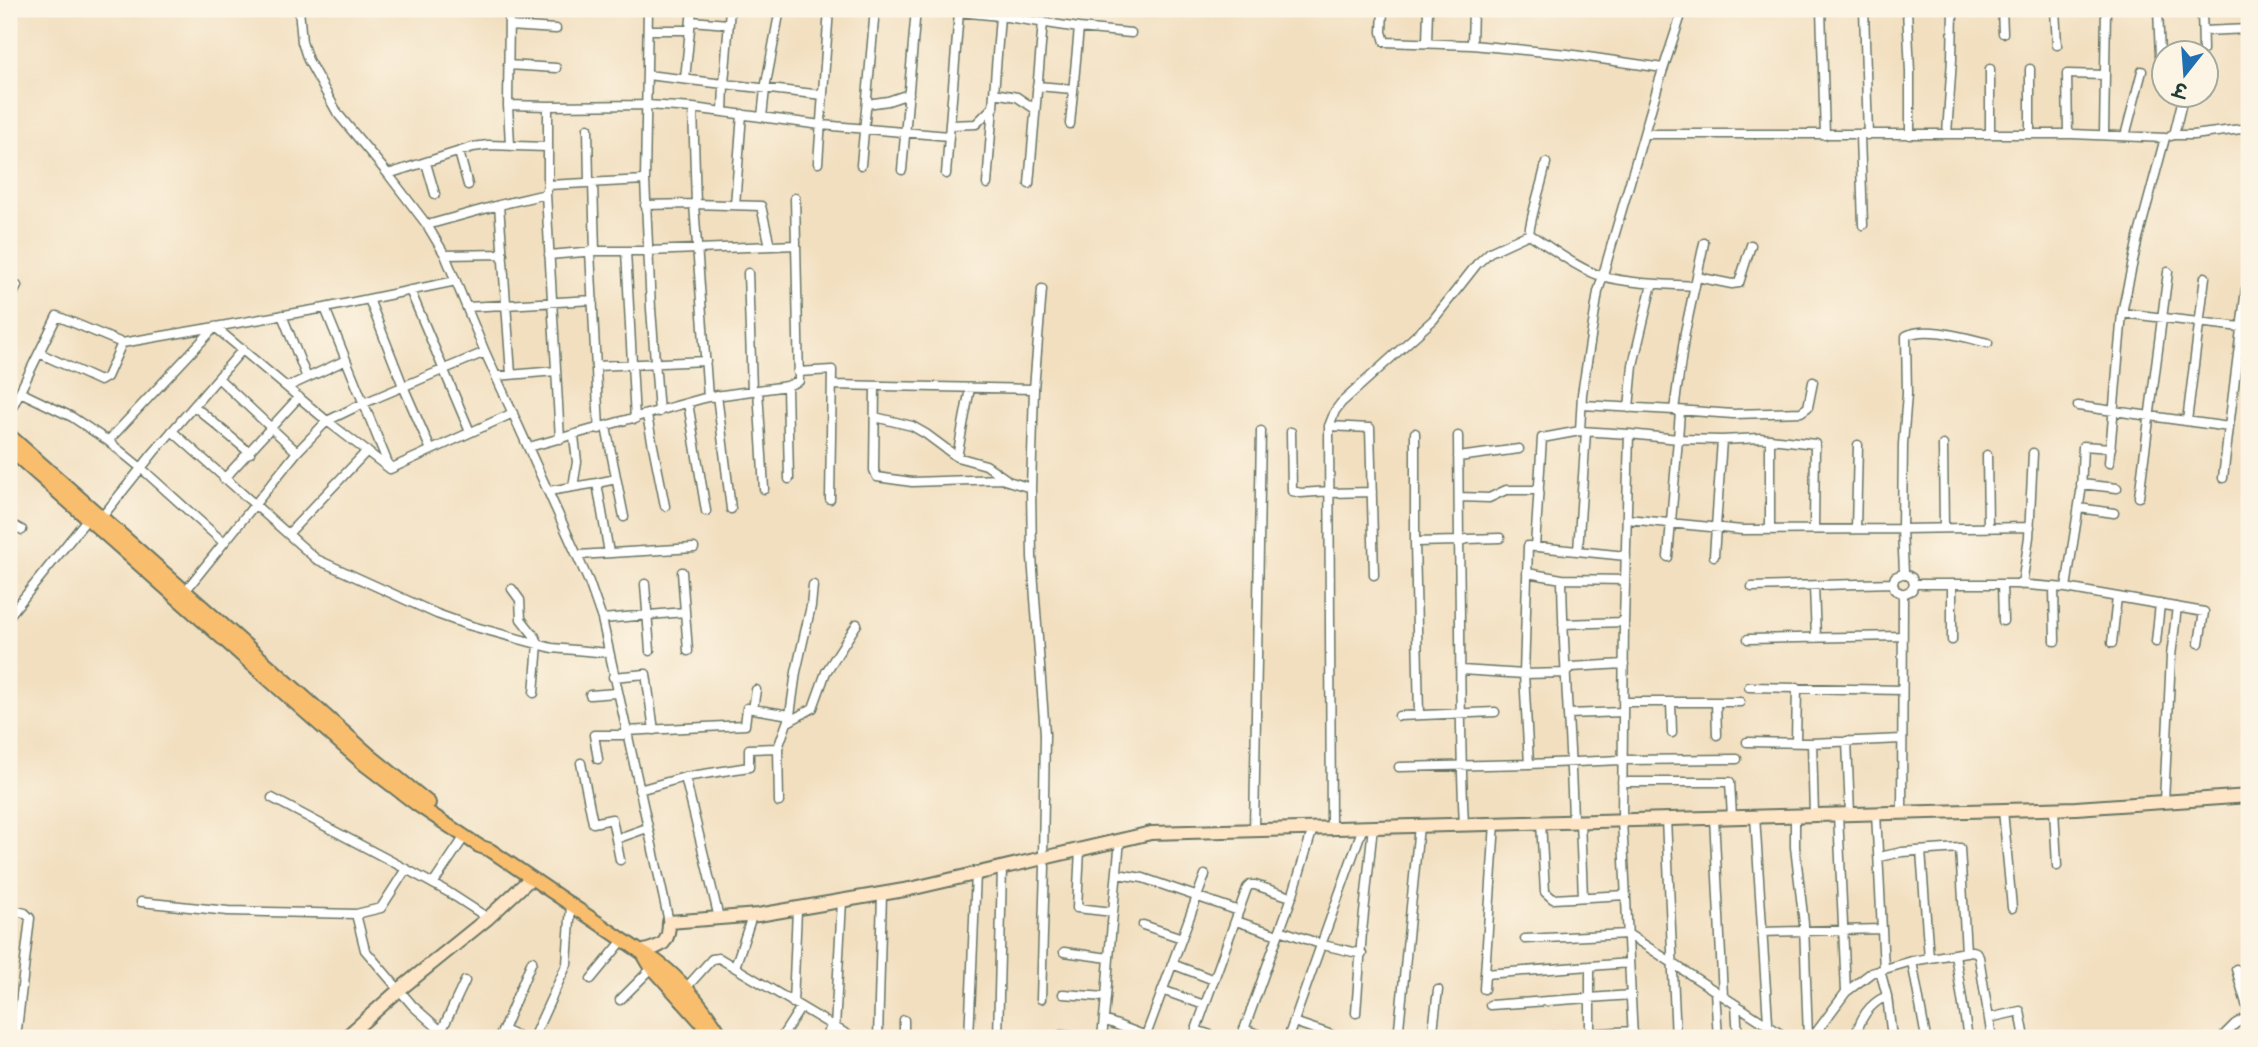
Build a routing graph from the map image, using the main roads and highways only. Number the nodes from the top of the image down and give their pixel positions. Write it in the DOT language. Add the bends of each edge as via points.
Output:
graph roads {
  1 [pos="9,435"];
  2 [pos="9,449"];
  3 [pos="182,595"];
  4 [pos="490,850"];
  5 [pos="641,952"];
  6 [pos="714,1038"];
  7 [pos="723,1038"];
  1 -- 3 [label="main road"];
  2 -- 3 [label="main road"];
  3 -- 4 [label="main road" via="372,757"];
  3 -- 4 [label="main road" via="365,765 416,804"];
  4 -- 5 [label="main road"];
  5 -- 6 [label="main road"];
  5 -- 7 [label="main road" via="655,959 685,989"];
}
